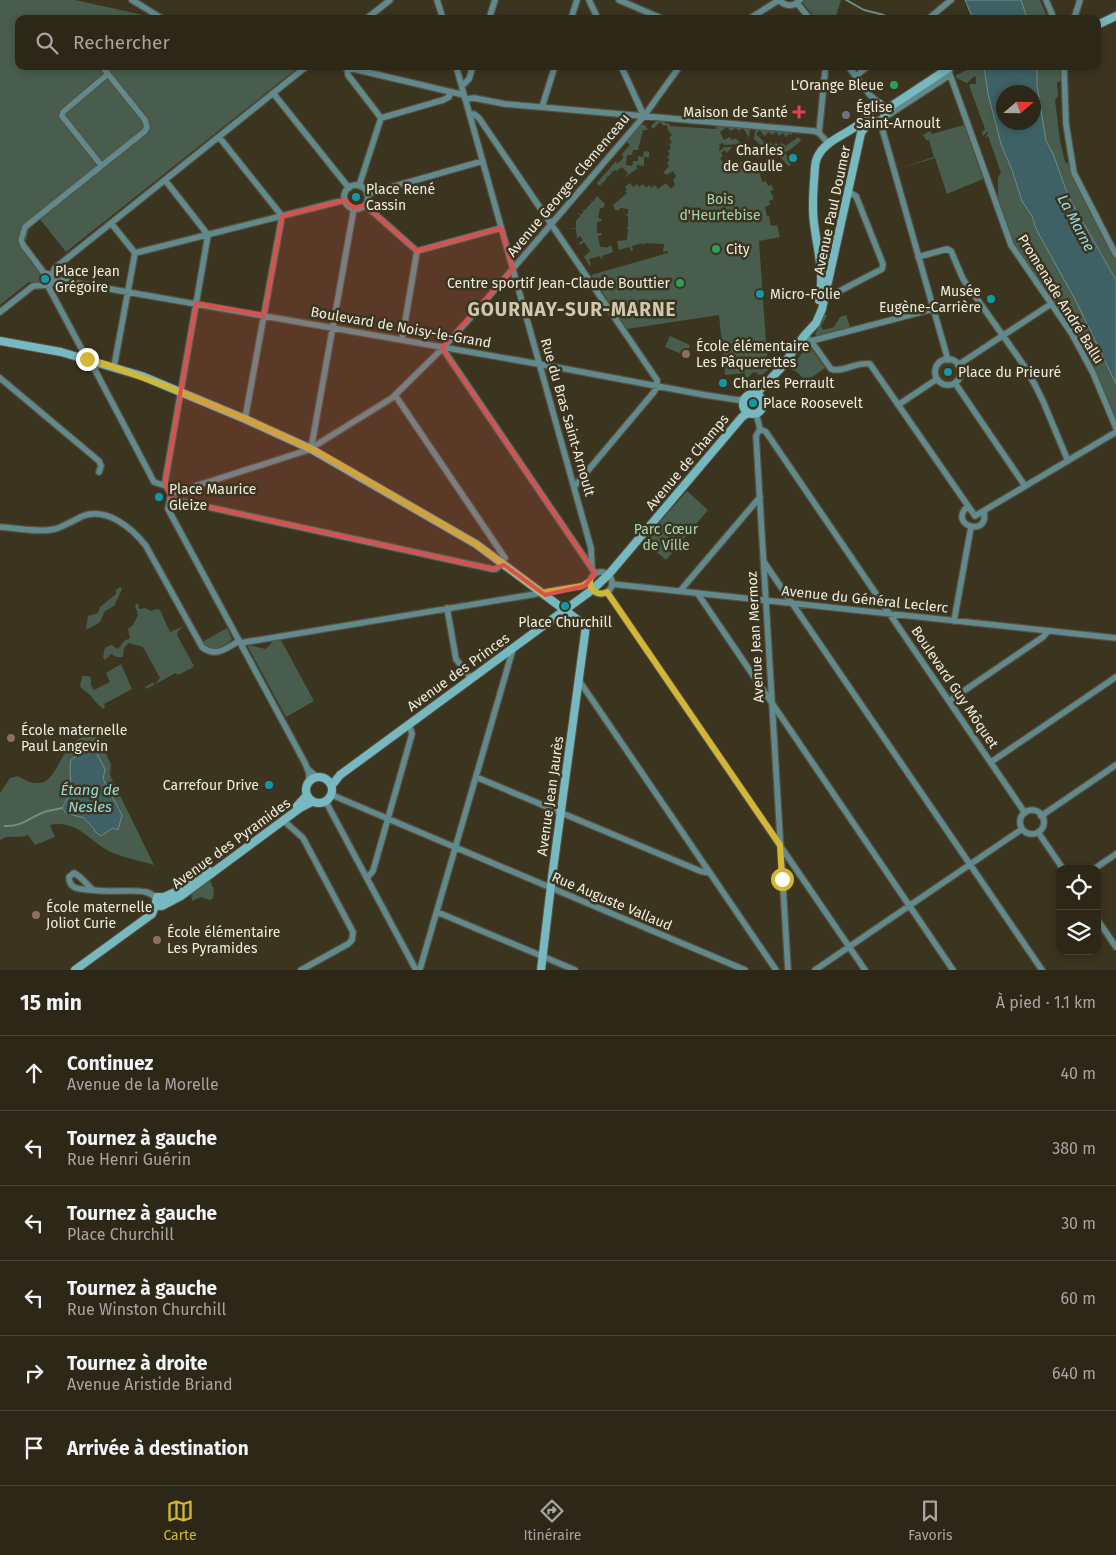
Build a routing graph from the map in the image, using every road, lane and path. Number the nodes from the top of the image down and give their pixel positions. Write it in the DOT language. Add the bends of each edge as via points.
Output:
graph roads {
  1 [pos="132,0"];
  2 [pos="390,0"];
  3 [pos="437,0"];
  4 [pos="495,0"];
  5 [pos="577,0"];
  6 [pos="589,0"];
  7 [pos="619,0"];
  8 [pos="779,0"];
  9 [pos="951,0"];
  10 [pos="1046,0"];
  11 [pos="1080,0"];
  12 [pos="798,2"];
  13 [pos="156,15"];
  14 [pos="371,15"];
  15 [pos="442,15"];
  16 [pos="490,15"];
  17 [pos="572,15"];
  18 [pos="596,15"];
  19 [pos="654,15"];
  20 [pos="755,15"];
  21 [pos="807,15"];
  22 [pos="933,15"];
  23 [pos="1052,15"];
  24 [pos="1075,15"];
  25 [pos="1116,16"];
  26 [pos="1101,23"];
  27 [pos="105,70"];
  28 [pos="302,70"];
  29 [pos="346,70"];
  30 [pos="357,70"];
  31 [pos="457,70"];
  32 [pos="472,70"];
  33 [pos="554,70"];
  34 [pos="623,70"];
  35 [pos="677,70"];
  36 [pos="851,70"];
  37 [pos="863,70"];
  38 [pos="947,70"];
  39 [pos="947,70"];
  40 [pos="949,70"];
  41 [pos="1064,70"];
  42 [pos="825,72"];
  43 [pos="108,74"];
  44 [pos="856,76"];
  45 [pos="462,86"];
  46 [pos="450,92"];
  47 [pos="273,93"];
  48 [pos="870,94"];
  49 [pos="465,97"];
  50 [pos="542,106"];
  51 [pos="869,109"];
  52 [pos="881,113"];
  53 [pos="644,116"];
  54 [pos="381,118"];
  55 [pos="471,118"];
  56 [pos="820,133"];
  57 [pos="219,137"];
  58 [pos="828,144"];
  59 [pos="483,161"];
  60 [pos="101,165"];
  61 [pos="165,180"];
  62 [pos="359,186"];
  63 [pos="349,188"];
  64 [pos="848,192"];
  65 [pos="367,194"];
  66 [pos="345,200"];
  67 [pos="365,205"];
  68 [pos="354,208"];
  69 [pos="282,216"];
  70 [pos="111,223"];
  71 [pos="552,224"];
  72 [pos="501,228"];
  73 [pos="208,235"];
  74 [pos="417,251"];
  75 [pos="135,253"];
  76 [pos="1116,255"];
  77 [pos="918,257"];
  78 [pos="820,261"];
  79 [pos="833,261"];
  80 [pos="513,269"];
  81 [pos="53,277"];
  82 [pos="822,278"];
  83 [pos="48,286"];
  84 [pos="828,286"];
  85 [pos="128,291"];
  86 [pos="823,297"];
  87 [pos="196,303"];
  88 [pos="1051,304"];
  89 [pos="933,308"];
  90 [pos="0,312"];
  91 [pos="264,315"];
  92 [pos="332,328"];
  93 [pos="804,336"];
  94 [pos="1003,336"];
  95 [pos="402,340"];
  96 [pos="0,341"];
  97 [pos="811,341"];
  98 [pos="444,347"];
  99 [pos="91,360"];
  100 [pos="948,360"];
  101 [pos="540,364"];
  102 [pos="958,365"];
  103 [pos="114,367"];
  104 [pos="0,378"];
  105 [pos="937,379"];
  106 [pos="954,383"];
  107 [pos="657,386"];
  108 [pos="180,392"];
  109 [pos="395,395"];
  110 [pos="759,396"];
  111 [pos="744,399"];
  112 [pos="898,405"];
  113 [pos="747,413"];
  114 [pos="246,419"];
  115 [pos="1116,428"];
  116 [pos="760,429"];
  117 [pos="1116,432"];
  118 [pos="311,449"];
  119 [pos="1068,461"];
  120 [pos="99,472"];
  121 [pos="166,486"];
  122 [pos="1025,486"];
  123 [pos="574,487"];
  124 [pos="171,496"];
  125 [pos="760,497"];
  126 [pos="968,507"];
  127 [pos="984,512"];
  128 [pos="0,527"];
  129 [pos="971,527"];
  130 [pos="499,548"];
  131 [pos="492,556"];
  132 [pos="504,561"];
  133 [pos="764,562"];
  134 [pos="593,571"];
  135 [pos="609,574"];
  136 [pos="590,581"];
  137 [pos="612,584"];
  138 [pos="592,590"];
  139 [pos="607,592"];
  140 [pos="680,592"];
  141 [pos="542,593"];
  142 [pos="698,594"];
  143 [pos="766,601"];
  144 [pos="793,604"];
  145 [pos="447,608"];
  146 [pos="565,610"];
  147 [pos="889,614"];
  148 [pos="954,621"];
  149 [pos="1048,631"];
  150 [pos="1116,638"];
  151 [pos="240,642"];
  152 [pos="513,648"];
  153 [pos="1116,677"];
  154 [pos="471,679"];
  155 [pos="578,679"];
  156 [pos="949,701"];
  157 [pos="771,703"];
  158 [pos="409,724"];
  159 [pos="991,762"];
  160 [pos="1116,766"];
  161 [pos="476,777"];
  162 [pos="313,779"];
  163 [pos="329,782"];
  164 [pos="307,795"];
  165 [pos="332,795"];
  166 [pos="312,802"];
  167 [pos="326,802"];
  168 [pos="561,812"];
  169 [pos="1025,813"];
  170 [pos="1042,816"];
  171 [pos="388,820"];
  172 [pos="284,821"];
  173 [pos="1022,829"];
  174 [pos="1038,832"];
  175 [pos="780,845"];
  176 [pos="455,848"];
  177 [pos="1116,854"];
  178 [pos="970,864"];
  179 [pos="1060,865"];
  180 [pos="1100,865"];
  181 [pos="710,873"];
  182 [pos="367,878"];
  183 [pos="551,888"];
  184 [pos="93,890"];
  185 [pos="160,902"];
  186 [pos="909,906"];
  187 [pos="437,912"];
  188 [pos="1101,925"];
  189 [pos="1115,944"];
  190 [pos="849,947"];
  191 [pos="543,956"];
  192 [pos="75,970"];
  193 [pos="80,970"];
  194 [pos="300,970"];
  195 [pos="416,970"];
  196 [pos="541,970"];
  197 [pos="575,970"];
  198 [pos="745,970"];
  199 [pos="776,970"];
  200 [pos="788,970"];
  201 [pos="815,970"];
  202 [pos="865,970"];
  203 [pos="953,970"];
  204 [pos="1042,970"];
  1 -- 13 [label="street"];
  2 -- 14 [label="street"];
  3 -- 15 [label="street"];
  4 -- 16 [label="street"];
  5 -- 17 [label="street"];
  6 -- 18 [label="street"];
  7 -- 19 [label="street"];
  8 -- 12 [label="street" via="788,5"];
  8 -- 20 [label="street"];
  9 -- 22 [label="street"];
  10 -- 23 [label="street"];
  11 -- 24 [label="street"];
  12 -- 21 [label="street"];
  25 -- 26 [label="main road"];
  27 -- 43 [label="street"];
  28 -- 47 [label="street"];
  29 -- 54 [label="street"];
  30 -- 46 [label="street"];
  31 -- 45 [label="street, Rue du Bras Saint-Arnoult"];
  32 -- 45 [label="street"];
  33 -- 50 [label="street"];
  34 -- 53 [label="street"];
  35 -- 53 [label="street, Avenue Georges Clemenceau"];
  36 -- 44 [label="street"];
  37 -- 44 [label="street"];
  38 -- 52 [label="main road"];
  39 -- 52 [label="street"];
  40 -- 88 [label="street, Promenade André Ballu" via="1011,245"];
  41 -- 76 [label="street" via="1066,124 1074,173"];
  42 -- 56 [label="street"];
  43 -- 60 [label="street" via="62,116"];
  43 -- 60 [label="street" via="145,120 147,127"];
  44 -- 48 [label="street"];
  45 -- 49 [label="street, Rue du Bras Saint-Arnoult"];
  46 -- 49 [label="street"];
  46 -- 54 [label="street" via="449,97 443,100"];
  47 -- 57 [label="street"];
  47 -- 63 [label="street"];
  48 -- 51 [label="street"];
  48 -- 52 [label="street"];
  49 -- 50 [label="street"];
  49 -- 55 [label="street, Rue du Bras Saint-Arnoult"];
  50 -- 53 [label="street"];
  51 -- 52 [label="main road" via="875,103"];
  51 -- 52 [label="main road" via="870,118"];
  51 -- 58 [label="main road" via="860,124"];
  52 -- 64 [label="main road, Avenue Paul Doumer" via="862,130"];
  52 -- 77 [label="street"];
  53 -- 56 [label="street"];
  53 -- 71 [label="street, Avenue Georges Clemenceau"];
  54 -- 62 [label="street"];
  55 -- 59 [label="street, Rue du Bras Saint-Arnoult"];
  55 -- 71 [label="street" via="474,114 479,118"];
  56 -- 58 [label="street"];
  57 -- 61 [label="street"];
  57 -- 69 [label="street"];
  58 -- 78 [label="main road" via="815,164 813,212"];
  59 -- 65 [label="street"];
  59 -- 72 [label="street, Rue du Bras Saint-Arnoult"];
  60 -- 81 [label="street" via="31,221 22,233 23,245 44,273"];
  61 -- 70 [label="street"];
  61 -- 73 [label="street"];
  62 -- 63 [label="street"];
  62 -- 65 [label="street"];
  63 -- 66 [label="street"];
  64 -- 79 [label="main road, Avenue Paul Doumer"];
  64 -- 86 [label="street" via="856,196 883,264 882,269"];
  65 -- 67 [label="street"];
  66 -- 68 [label="street"];
  66 -- 69 [label="street"];
  67 -- 68 [label="street"];
  67 -- 74 [label="street"];
  68 -- 92 [label="street"];
  69 -- 73 [label="street"];
  69 -- 91 [label="street"];
  70 -- 75 [label="street"];
  70 -- 81 [label="street" via="55,268"];
  71 -- 80 [label="street, Avenue Georges Clemenceau"];
  71 -- 107 [label="street" via="657,380"];
  72 -- 74 [label="street"];
  72 -- 80 [label="street, Rue du Bras Saint-Arnoult"];
  73 -- 75 [label="street"];
  73 -- 87 [label="street"];
  74 -- 95 [label="street"];
  75 -- 85 [label="street"];
  77 -- 89 [label="street"];
  77 -- 94 [label="street" via="947,249 951,251 963,279"];
  78 -- 79 [label="main road" via="827,264"];
  78 -- 82 [label="main road"];
  79 -- 84 [label="main road, Avenue Paul Doumer"];
  80 -- 98 [label="street, Avenue Georges Clemenceau"];
  80 -- 101 [label="street, Rue du Bras Saint-Arnoult"];
  81 -- 83 [label="street" via="52,284"];
  81 -- 85 [label="street, Boulevard de Noisy-le-Grand"];
  82 -- 84 [label="street" via="826,279"];
  82 -- 86 [label="main road"];
  83 -- 90 [label="street" via="33,286"];
  83 -- 99 [label="street"];
  84 -- 86 [label="main road, Avenue Paul Doumer"];
  85 -- 87 [label="street, Boulevard de Noisy-le-Grand"];
  85 -- 103 [label="street"];
  86 -- 93 [label="main road"];
  87 -- 91 [label="street, Boulevard de Noisy-le-Grand"];
  87 -- 108 [label="street"];
  88 -- 94 [label="street"];
  88 -- 115 [label="street, Promenade André Ballu" via="1093,373"];
  89 -- 97 [label="street"];
  89 -- 100 [label="street"];
  91 -- 92 [label="street, Boulevard de Noisy-le-Grand"];
  91 -- 114 [label="street"];
  92 -- 95 [label="street, Boulevard de Noisy-le-Grand"];
  92 -- 118 [label="street"];
  93 -- 97 [label="street"];
  93 -- 110 [label="main road"];
  94 -- 102 [label="street"];
  94 -- 119 [label="street" via="1039,393"];
  95 -- 98 [label="street, Boulevard de Noisy-le-Grand"];
  96 -- 99 [label="main road"];
  97 -- 112 [label="street" via="831,369 864,362 870,364"];
  98 -- 101 [label="street, Boulevard de Noisy-le-Grand"];
  98 -- 109 [label="street, Avenue Georges Clemenceau"];
  98 -- 134 [label="street"];
  99 -- 103 [label="main road"];
  99 -- 121 [label="street" via="154,482"];
  100 -- 102 [label="street"];
  100 -- 105 [label="street" via="940,362 936,368"];
  101 -- 107 [label="street, Boulevard de Noisy-le-Grand"];
  101 -- 123 [label="street, Rue du Bras Saint-Arnoult"];
  102 -- 106 [label="street" via="960,373"];
  103 -- 108 [label="main road"];
  104 -- 120 [label="street" via="99,461"];
  105 -- 106 [label="street" via="943,384"];
  105 -- 112 [label="street"];
  106 -- 122 [label="street"];
  107 -- 111 [label="street, Boulevard de Noisy-le-Grand"];
  107 -- 123 [label="street"];
  108 -- 114 [label="main road"];
  108 -- 121 [label="street" via="164,482"];
  109 -- 118 [label="street, Avenue Georges Clemenceau"];
  109 -- 130 [label="street"];
  110 -- 111 [label="main road" via="748,395"];
  110 -- 113 [label="main road" via="762,407"];
  111 -- 113 [label="main road" via="742,404"];
  112 -- 126 [label="street"];
  113 -- 116 [label="street"];
  113 -- 135 [label="main road, Avenue de Champs"];
  114 -- 118 [label="main road"];
  116 -- 125 [label="street, Avenue Jean Mermoz" via="756,436"];
  116 -- 147 [label="street, Boulevard Guy Môquet" via="766,432"];
  117 -- 119 [label="street"];
  118 -- 124 [label="street, Avenue Georges Clemenceau"];
  118 -- 131 [label="main road"];
  119 -- 122 [label="street"];
  121 -- 124 [label="street"];
  122 -- 127 [label="street"];
  123 -- 134 [label="street, Rue du Bras Saint-Arnoult" via="591,548"];
  124 -- 132 [label="street" via="492,570"];
  124 -- 151 [label="street" via="168,506"];
  125 -- 133 [label="street, Avenue Jean Mermoz"];
  125 -- 140 [label="street"];
  126 -- 127 [label="street" via="975,516"];
  126 -- 129 [label="street" via="963,512 963,520"];
  127 -- 129 [label="street" via="982,523"];
  128 -- 151 [label="street" via="54,529 90,514 108,516 146,546 202,648 218,653"];
  129 -- 148 [label="street"];
  130 -- 131 [label="street"];
  130 -- 132 [label="street"];
  131 -- 132 [label="main road"];
  132 -- 141 [label="main road"];
  133 -- 143 [label="street, Avenue Jean Mermoz"];
  133 -- 144 [label="street"];
  134 -- 135 [label="street"];
  134 -- 136 [label="street"];
  135 -- 137 [label="street"];
  135 -- 138 [label="main road, Avenue de Champs"];
  136 -- 138 [label="street"];
  136 -- 141 [label="street" via="582,586"];
  137 -- 139 [label="street"];
  137 -- 140 [label="street, Avenue du Général Leclerc"];
  138 -- 139 [label="street" via="601,594"];
  138 -- 146 [label="main road, Avenue des Princes"];
  139 -- 175 [label="street"];
  140 -- 142 [label="street, Avenue du Général Leclerc"];
  141 -- 145 [label="street"];
  141 -- 146 [label="main road"];
  142 -- 143 [label="street, Avenue du Général Leclerc"];
  142 -- 157 [label="street"];
  143 -- 144 [label="street, Avenue du Général Leclerc"];
  143 -- 157 [label="street, Avenue Jean Mermoz"];
  144 -- 147 [label="street, Avenue du Général Leclerc"];
  144 -- 178 [label="street"];
  145 -- 151 [label="street"];
  145 -- 154 [label="street" via="456,659"];
  146 -- 152 [label="main road, Avenue des Princes"];
  146 -- 155 [label="main road, Avenue Jean Jaurès" via="586,626"];
  147 -- 148 [label="street, Avenue du Général Leclerc"];
  147 -- 156 [label="street, Boulevard Guy Môquet"];
  148 -- 149 [label="street, Avenue du Général Leclerc"];
  149 -- 150 [label="street, Avenue du Général Leclerc"];
  149 -- 156 [label="street"];
  151 -- 162 [label="street"];
  152 -- 154 [label="main road, Avenue des Princes"];
  152 -- 161 [label="street"];
  153 -- 159 [label="street"];
  154 -- 158 [label="main road, Avenue des Princes"];
  155 -- 168 [label="main road, Avenue Jean Jaurès"];
  155 -- 181 [label="street"];
  156 -- 159 [label="street, Boulevard Guy Môquet"];
  157 -- 175 [label="street, Avenue Jean Mermoz"];
  157 -- 186 [label="street"];
  158 -- 163 [label="main road, Avenue des Princes"];
  158 -- 171 [label="street" via="412,734"];
  159 -- 169 [label="street, Boulevard Guy Môquet"];
  160 -- 170 [label="street"];
  161 -- 168 [label="street"];
  161 -- 176 [label="street"];
  162 -- 163 [label="main road"];
  162 -- 164 [label="main road" via="306,787"];
  163 -- 165 [label="main road"];
  164 -- 166 [label="main road"];
  164 -- 185 [label="main road, Avenue des Pyramides" via="298,806 216,866"];
  165 -- 167 [label="main road"];
  165 -- 171 [label="street, Rue Auguste Vallaud"];
  166 -- 167 [label="main road"];
  166 -- 172 [label="main road, Avenue des Pyramides"];
  167 -- 182 [label="street"];
  168 -- 181 [label="street"];
  168 -- 183 [label="main road, Avenue Jean Jaurès"];
  169 -- 170 [label="street" via="1032,810"];
  169 -- 173 [label="street" via="1020,819"];
  170 -- 174 [label="street" via="1043,826"];
  171 -- 176 [label="street, Rue Auguste Vallaud"];
  171 -- 182 [label="street"];
  172 -- 185 [label="main road, Avenue des Pyramides" via="187,892"];
  172 -- 194 [label="street" via="303,838 353,932 348,944"];
  173 -- 174 [label="street" via="1031,834"];
  173 -- 178 [label="street"];
  174 -- 179 [label="street"];
  175 -- 190 [label="street"];
  175 -- 200 [label="street, Avenue Jean Mermoz"];
  176 -- 183 [label="street, Rue Auguste Vallaud"];
  176 -- 187 [label="street"];
  177 -- 180 [label="street"];
  178 -- 186 [label="street"];
  178 -- 204 [label="street"];
  181 -- 199 [label="street"];
  182 -- 195 [label="street"];
  183 -- 191 [label="main road, Avenue Jean Jaurès"];
  183 -- 198 [label="street, Rue Auguste Vallaud"];
  184 -- 185 [label="street" via="144,892"];
  185 -- 192 [label="main road, Avenue des Pyramides" via="152,914"];
  185 -- 193 [label="main road, Avenue des Pyramides" via="155,915"];
  186 -- 190 [label="street"];
  186 -- 203 [label="street"];
  187 -- 191 [label="street"];
  187 -- 195 [label="street" via="420,968"];
  188 -- 189 [label="street"];
  190 -- 201 [label="street"];
  190 -- 202 [label="street"];
  191 -- 196 [label="main road, Avenue Jean Jaurès"];
  191 -- 197 [label="street"];
}
